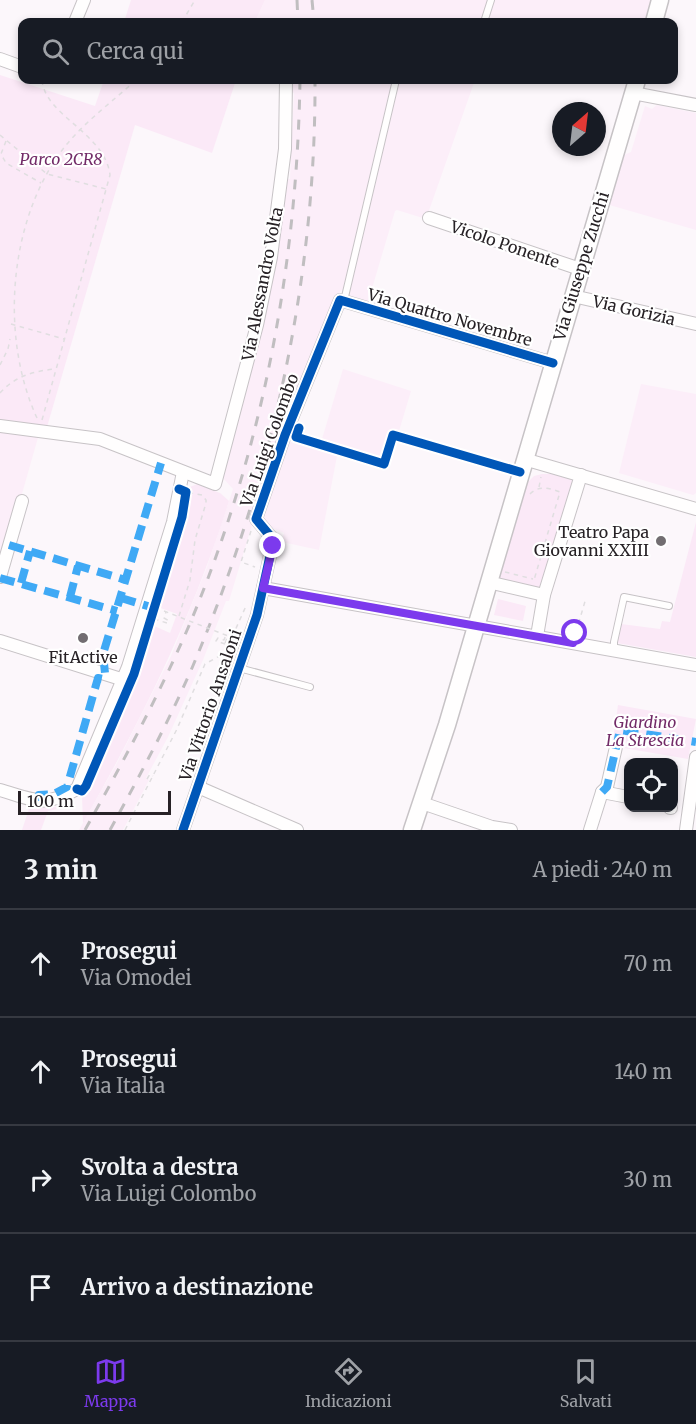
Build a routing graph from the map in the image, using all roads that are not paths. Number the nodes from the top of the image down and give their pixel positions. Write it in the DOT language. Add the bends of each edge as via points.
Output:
graph roads {
  1 [pos="84,0"];
  2 [pos="491,0"];
  3 [pos="660,0"];
  4 [pos="77,18"];
  5 [pos="485,18"];
  6 [pos="655,18"];
  7 [pos="0,59"];
  8 [pos="18,66"];
  9 [pos="286,84"];
  10 [pos="395,84"];
  11 [pos="635,86"];
  12 [pos="696,105"];
  13 [pos="429,218"];
  14 [pos="580,269"];
  15 [pos="573,296"];
  16 [pos="342,301"];
  17 [pos="696,324"];
  18 [pos="553,363"];
  19 [pos="0,426"];
  20 [pos="524,459"];
  21 [pos="183,472"];
  22 [pos="581,475"];
  23 [pos="22,501"];
  24 [pos="696,508"];
  25 [pos="0,577"];
  26 [pos="488,582"];
  27 [pos="263,588"];
  28 [pos="544,595"];
  29 [pos="669,606"];
  30 [pos="475,625"];
  31 [pos="537,636"];
  32 [pos="0,641"];
  33 [pos="614,650"];
  34 [pos="696,665"];
  35 [pos="239,668"];
  36 [pos="124,680"];
  37 [pos="310,687"];
  38 [pos="616,747"];
  39 [pos="696,757"];
  40 [pos="198,787"];
  41 [pos="0,790"];
  42 [pos="602,792"];
  43 [pos="624,796"];
  44 [pos="422,803"];
  45 [pos="183,830"];
  46 [pos="297,830"];
  47 [pos="412,830"];
  48 [pos="511,830"];
  49 [pos="590,830"];
  50 [pos="686,830"];
  1 -- 4 [label="street"];
  2 -- 5 [label="lane"];
  3 -- 6 [label="street"];
  7 -- 8 [label="street"];
  9 -- 21 [label="street, Via Alessandro Volta" via="285,148 271,256 215,484"];
  10 -- 16 [label="lane"];
  11 -- 12 [label="street"];
  11 -- 14 [label="street, Via Giuseppe Zucchi"];
  13 -- 14 [label="street, Vicolo Ponente"];
  14 -- 15 [label="street, Via Giuseppe Zucchi"];
  15 -- 17 [label="street, Via Gorizia"];
  15 -- 18 [label="street, Via Giuseppe Zucchi"];
  16 -- 18 [label="street, Via Quattro Novembre"];
  16 -- 27 [label="street, Via Luigi Colombo" via="285,435 256,519 273,540"];
  18 -- 20 [label="street, Via Giuseppe Zucchi"];
  19 -- 21 [label="street" via="100,439"];
  20 -- 22 [label="street"];
  20 -- 26 [label="street, Via Giuseppe Zucchi"];
  21 -- 36 [label="street" via="183,494"];
  22 -- 24 [label="street"];
  22 -- 28 [label="street"];
  23 -- 25 [label="street"];
  26 -- 28 [label="street"];
  26 -- 30 [label="street, Via Giuseppe Zucchi"];
  27 -- 30 [label="street"];
  27 -- 35 [label="street, Via Vittorio Ansaloni"];
  28 -- 31 [label="street"];
  29 -- 33 [label="lane" via="624,597"];
  30 -- 31 [label="street"];
  30 -- 44 [label="street, Via Giuseppe Zucchi"];
  31 -- 33 [label="street"];
  32 -- 36 [label="street"];
  33 -- 34 [label="street"];
  35 -- 37 [label="lane, Via Vittorio Ansaloni"];
  35 -- 40 [label="street, Via Vittorio Ansaloni"];
  36 -- 41 [label="street" via="77,789 58,800 39,801"];
  38 -- 42 [label="street" via="607,787"];
  39 -- 50 [label="street"];
  40 -- 45 [label="street, Via Vittorio Ansaloni"];
  40 -- 46 [label="street"];
  42 -- 43 [label="street"];
  42 -- 49 [label="street"];
  44 -- 47 [label="street, Via Giuseppe Zucchi"];
  44 -- 48 [label="street"];
}
